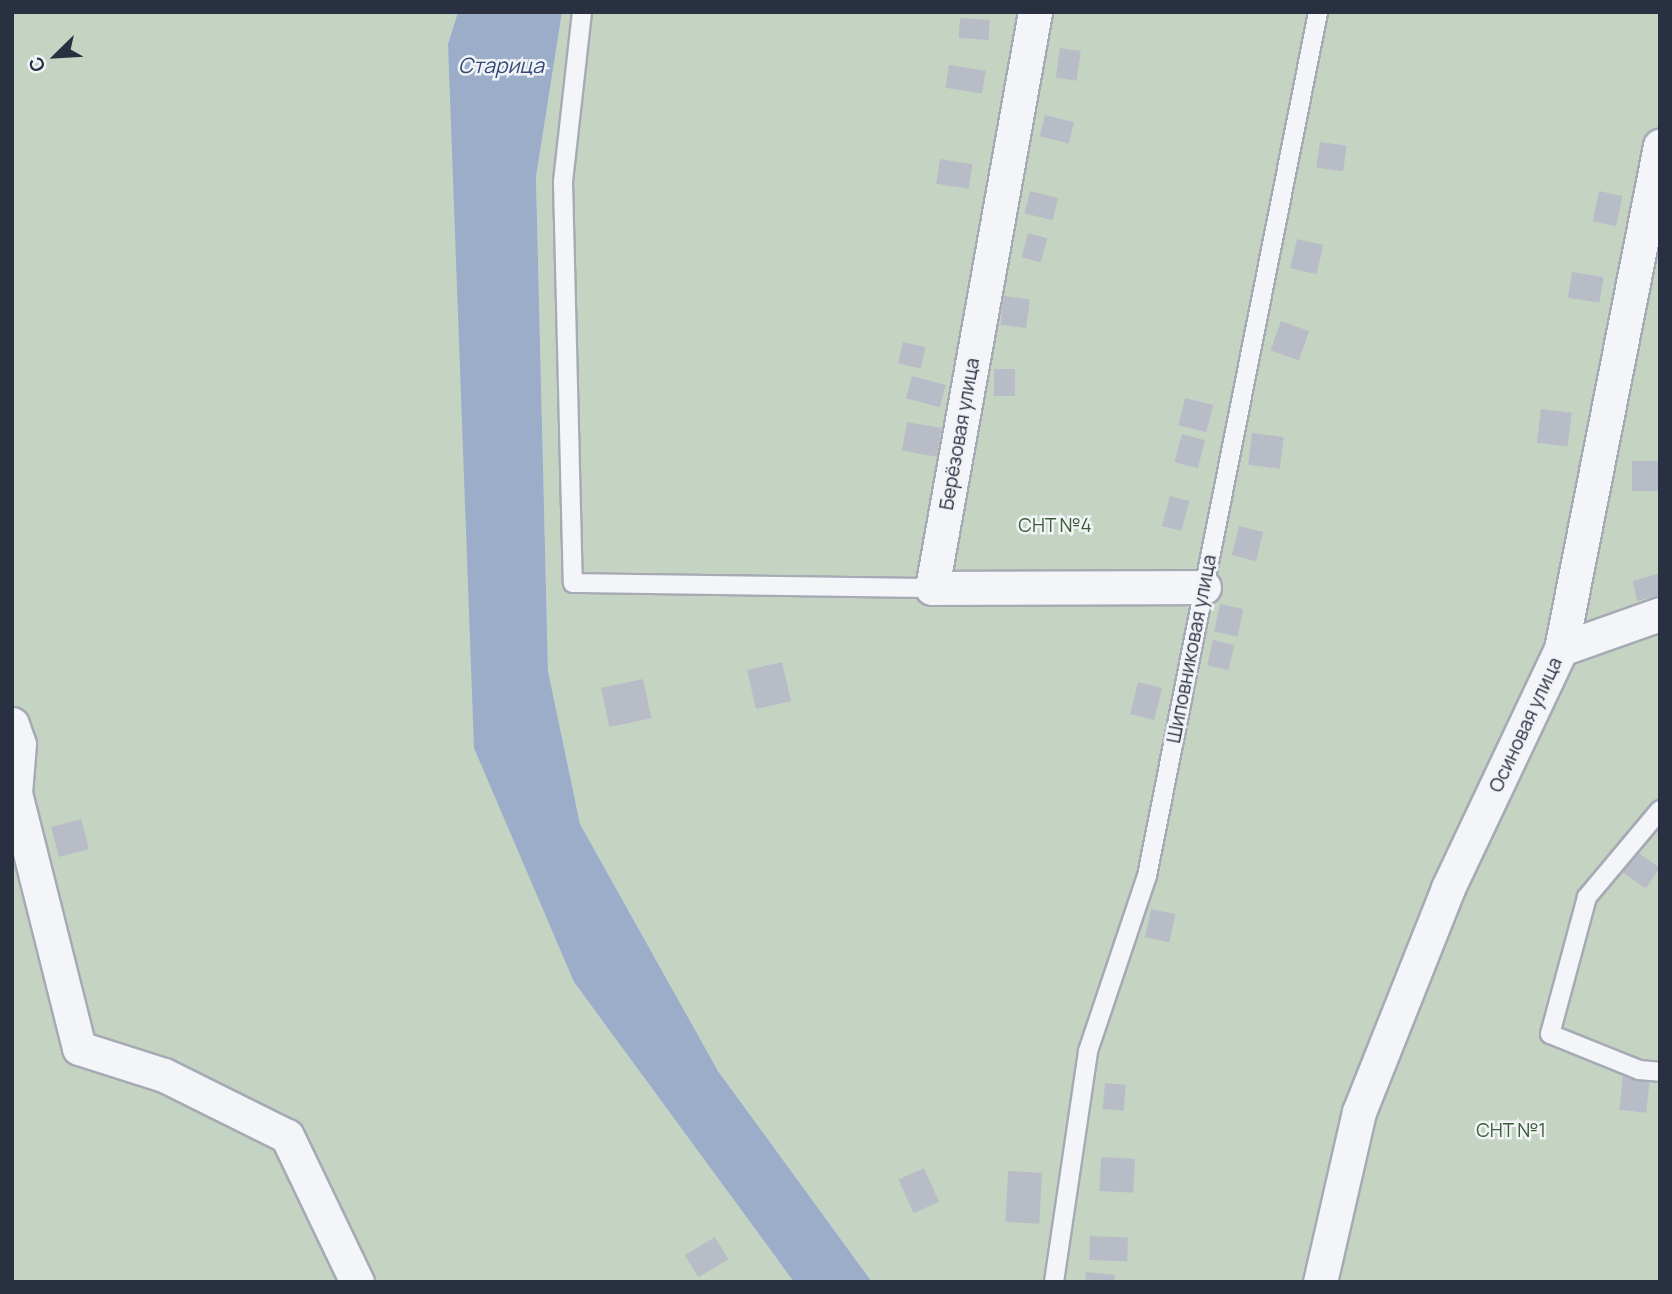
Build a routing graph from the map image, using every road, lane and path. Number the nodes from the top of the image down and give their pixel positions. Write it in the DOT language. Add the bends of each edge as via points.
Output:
graph roads {
  1 [pos="582,12"];
  2 [pos="1035,12"];
  3 [pos="1318,12"];
  4 [pos="1660,146"];
  5 [pos="1204,587"];
  6 [pos="932,588"];
  7 [pos="1660,614"];
  8 [pos="1561,649"];
  9 [pos="12,724"];
  10 [pos="1660,810"];
  11 [pos="1660,1072"];
  12 [pos="358,1282"];
  13 [pos="1054,1282"];
  14 [pos="1320,1282"];
  1 -- 6 [label="lane" via="563,182 573,583"];
  2 -- 6 [label="street, Берёзовая улица"];
  3 -- 5 [label="lane, Шиповниковая улица"];
  4 -- 8 [label="street, Осиновая улица"];
  5 -- 6 [label="street"];
  5 -- 13 [label="lane, Шиповниковая улица" via="1147,876 1088,1051"];
  7 -- 8 [label="street"];
  8 -- 14 [label="street, Осиновая улица" via="1448,888 1359,1112"];
  9 -- 12 [label="street" via="19,744 15,793 79,1048 163,1075 287,1136"];
  10 -- 11 [label="lane" via="1587,897 1550,1034 1639,1070"];
}
